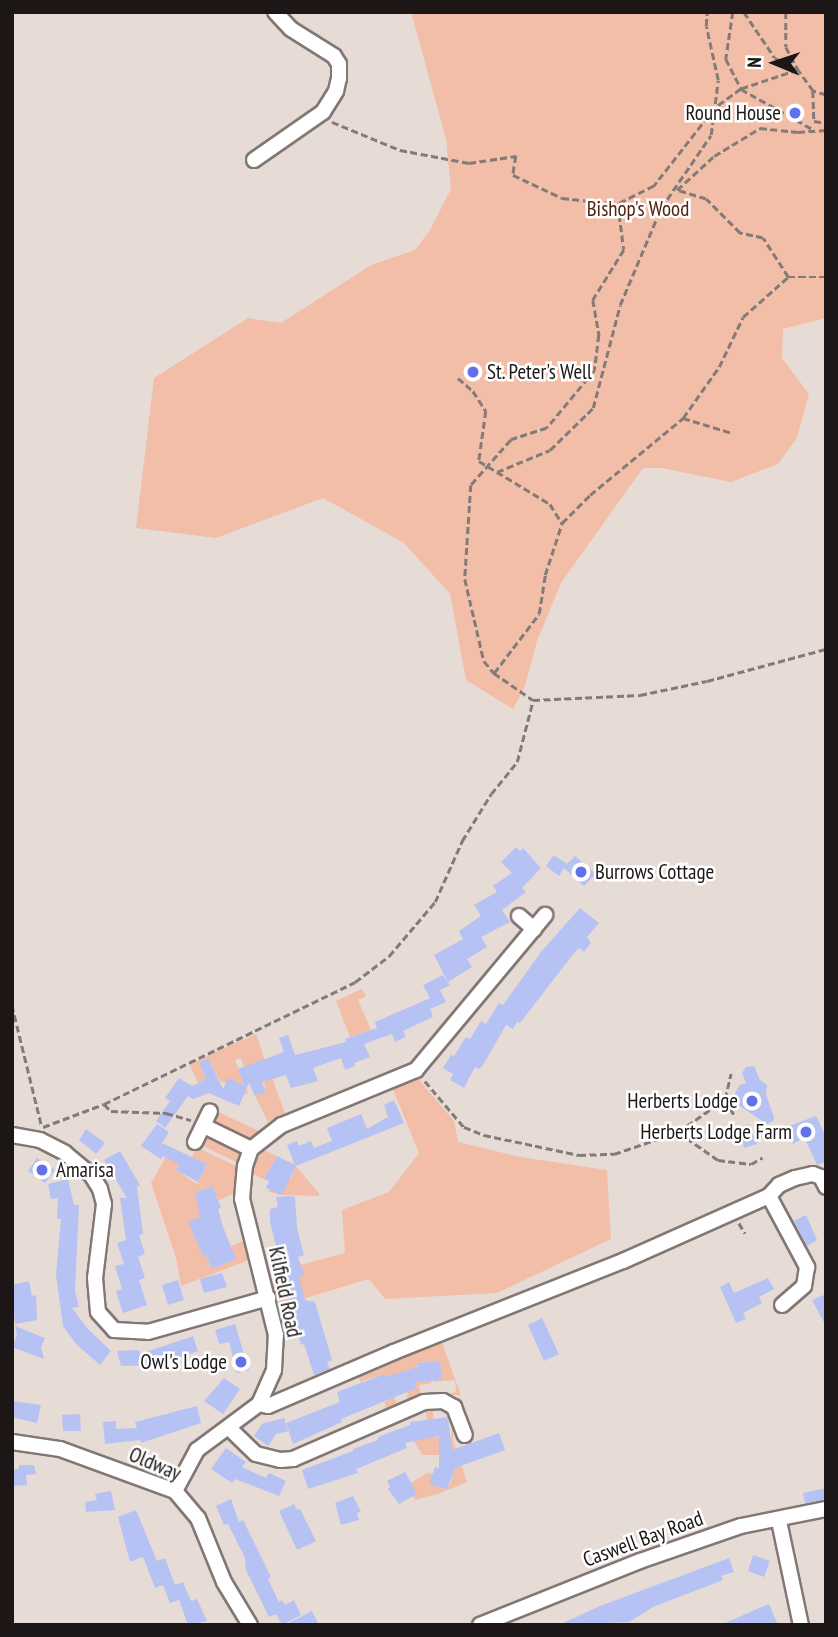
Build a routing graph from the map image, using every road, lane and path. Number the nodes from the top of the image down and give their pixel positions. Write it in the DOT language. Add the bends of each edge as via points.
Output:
graph roads {
  1 [pos="275,12"];
  2 [pos="707,12"];
  3 [pos="733,12"];
  4 [pos="744,12"];
  5 [pos="786,12"];
  6 [pos="799,70"];
  7 [pos="741,89"];
  8 [pos="813,91"];
  9 [pos="826,95"];
  10 [pos="715,108"];
  11 [pos="314,117"];
  12 [pos="826,123"];
  13 [pos="826,130"];
  14 [pos="817,131"];
  15 [pos="254,160"];
  16 [pos="618,204"];
  17 [pos="826,277"];
  18 [pos="788,278"];
  19 [pos="458,378"];
  20 [pos="683,418"];
  21 [pos="733,433"];
  22 [pos="488,466"];
  23 [pos="497,472"];
  24 [pos="562,523"];
  25 [pos="826,649"];
  26 [pos="494,673"];
  27 [pos="533,700"];
  28 [pos="545,915"];
  29 [pos="519,916"];
  30 [pos="534,929"];
  31 [pos="12,1005"];
  32 [pos="416,1070"];
  33 [pos="731,1074"];
  34 [pos="725,1099"];
  35 [pos="104,1104"];
  36 [pos="210,1111"];
  37 [pos="735,1116"];
  38 [pos="204,1126"];
  39 [pos="42,1127"];
  40 [pos="32,1129"];
  41 [pos="678,1132"];
  42 [pos="12,1135"];
  43 [pos="195,1142"];
  44 [pos="251,1149"];
  45 [pos="762,1158"];
  46 [pos="826,1187"];
  47 [pos="769,1196"];
  48 [pos="268,1298"];
  49 [pos="782,1305"];
  50 [pos="259,1404"];
  51 [pos="229,1429"];
  52 [pos="465,1435"];
  53 [pos="12,1442"];
  54 [pos="175,1491"];
  55 [pos="826,1509"];
  56 [pos="779,1521"];
  57 [pos="250,1625"];
  58 [pos="480,1625"];
  59 [pos="800,1625"];
  1 -- 11 [label="street" via="290,29 334,56 339,64 336,92"];
  2 -- 10 [label="path" via="719,80"];
  3 -- 7 [label="path" via="726,59"];
  4 -- 6 [label="path" via="775,58"];
  5 -- 6 [label="path" via="786,47"];
  6 -- 7 [label="path"];
  6 -- 8 [label="path"];
  7 -- 10 [label="path"];
  7 -- 14 [label="path"];
  8 -- 9 [label="path"];
  8 -- 12 [label="path" via="814,121"];
  10 -- 16 [label="path" via="654,186"];
  10 -- 23 [label="path" via="711,135 661,208 620,305 593,408 550,450"];
  11 -- 15 [label="street"];
  11 -- 16 [label="path" via="400,150 469,163 516,156 513,176 562,198"];
  13 -- 14 [label="path"];
  14 -- 18 [label="path" via="760,128 714,156 677,190 706,199 740,233 763,237"];
  16 -- 22 [label="path" via="624,250 593,300 599,335 595,370 547,428 511,440"];
  17 -- 18 [label="path"];
  18 -- 20 [label="path" via="743,317 719,367"];
  19 -- 22 [label="path" via="486,411 478,461"];
  20 -- 21 [label="path"];
  20 -- 24 [label="path"];
  22 -- 23 [label="path"];
  22 -- 26 [label="path" via="471,485 466,579 484,661"];
  23 -- 24 [label="path" via="550,504"];
  24 -- 26 [label="path" via="544,575 539,614"];
  25 -- 27 [label="path" via="640,695"];
  26 -- 27 [label="path"];
  27 -- 35 [label="path" via="517,762 469,829 435,902 389,956 355,982"];
  28 -- 30 [label="street"];
  29 -- 30 [label="street"];
  30 -- 32 [label="street"];
  31 -- 39 [label="path"];
  32 -- 41 [label="path" via="464,1127 484,1135 579,1155 614,1154"];
  32 -- 44 [label="street" via="282,1125"];
  33 -- 34 [label="path"];
  34 -- 37 [label="path"];
  34 -- 41 [label="path"];
  35 -- 38 [label="path" via="111,1111 166,1114"];
  35 -- 39 [label="path"];
  36 -- 38 [label="street"];
  38 -- 43 [label="street"];
  38 -- 44 [label="street"];
  39 -- 40 [label="path"];
  41 -- 45 [label="path" via="718,1160 751,1164"];
  42 -- 48 [label="street" via="40,1140 65,1153 100,1189 104,1204 95,1278 98,1312 114,1330 148,1332"];
  44 -- 48 [label="street, Kilfield Road" via="242,1199"];
  46 -- 47 [label="street" via="821,1177 813,1174 779,1185"];
  47 -- 49 [label="street" via="807,1266 804,1286"];
  47 -- 50 [label="street" via="268,1406"];
  48 -- 50 [label="street, Kilfield Road" via="276,1335 274,1370"];
  50 -- 51 [label="street, Kilfield Road"];
  51 -- 52 [label="street" via="256,1454 293,1459 424,1402 443,1401 454,1407"];
  51 -- 54 [label="street, Kilfield Road" via="197,1450"];
  53 -- 54 [label="street, Oldway" via="60,1449"];
  54 -- 57 [label="street, Oldway" via="198,1518 224,1582"];
  55 -- 56 [label="street, Caswell Bay Road"];
  56 -- 58 [label="street, Caswell Bay Road" via="741,1526 640,1561"];
  56 -- 59 [label="street"];
}
